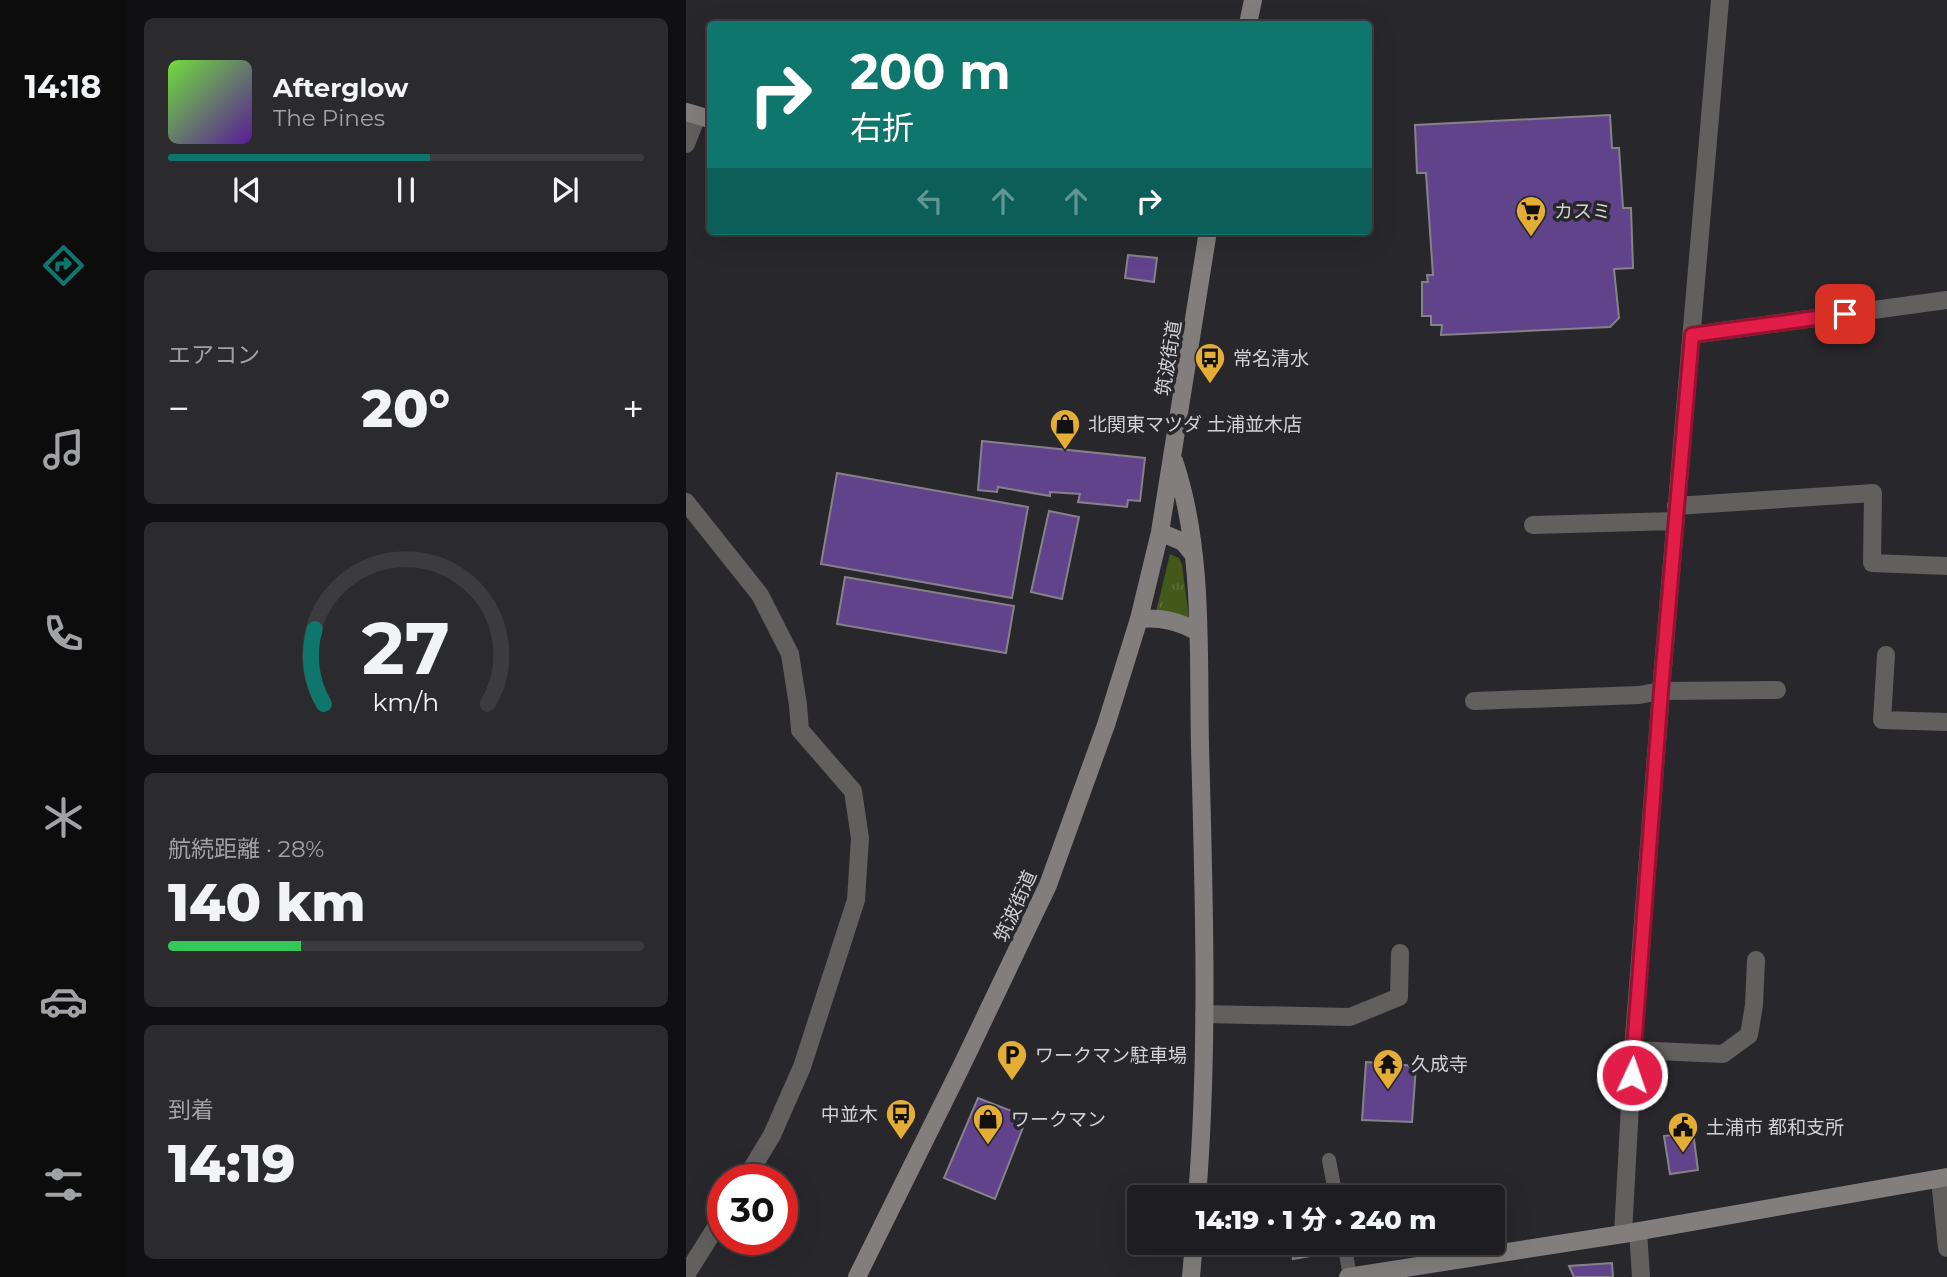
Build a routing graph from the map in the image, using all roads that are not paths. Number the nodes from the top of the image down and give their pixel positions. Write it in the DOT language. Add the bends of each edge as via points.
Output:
graph roads {
  1 [pos="1253,0"];
  2 [pos="1720,0"];
  3 [pos="1249,21"];
  4 [pos="698,115"];
  5 [pos="686,144"];
  6 [pos="1207,235"];
  7 [pos="1947,300"];
  8 [pos="1692,335"];
  9 [pos="1173,458"];
  10 [pos="686,502"];
  11 [pos="1676,513"];
  12 [pos="1533,524"];
  13 [pos="1160,532"];
  14 [pos="1192,554"];
  15 [pos="1947,566"];
  16 [pos="1139,620"];
  17 [pos="1198,632"];
  18 [pos="1886,655"];
  19 [pos="1777,690"];
  20 [pos="1661,691"];
  21 [pos="1474,701"];
  22 [pos="1947,722"];
  23 [pos="1400,953"];
  24 [pos="1756,960"];
  25 [pos="1204,1014"];
  26 [pos="1633,1050"];
  27 [pos="1329,1160"];
  28 [pos="755,1164"];
  29 [pos="1943,1178"];
  30 [pos="1199,1185"];
  31 [pos="1334,1185"];
  32 [pos="1631,1233"];
  33 [pos="707,1242"];
  34 [pos="1947,1248"];
  35 [pos="1193,1255"];
  36 [pos="1346,1255"];
  37 [pos="686,1275"];
  38 [pos="857,1277"];
  39 [pos="1191,1277"];
  40 [pos="1349,1277"];
  41 [pos="1641,1277"];
  1 -- 3 [label="street"];
  2 -- 8 [label="street"];
  4 -- 5 [label="street"];
  6 -- 9 [label="street, 筑波街道"];
  7 -- 8 [label="street"];
  8 -- 11 [label="street"];
  9 -- 13 [label="street, 筑波街道"];
  9 -- 14 [label="street" via="1183,486"];
  10 -- 28 [label="street" via="760,595 790,654 800,730 853,791 860,838 856,900 802,1067"];
  11 -- 12 [label="street"];
  11 -- 15 [label="street" via="1873,493 1872,564"];
  11 -- 20 [label="street"];
  13 -- 14 [label="street" via="1183,542"];
  13 -- 16 [label="street, 筑波街道"];
  14 -- 17 [label="street"];
  16 -- 17 [label="street" via="1173,620"];
  16 -- 38 [label="street, 筑波街道" via="1048,886"];
  17 -- 25 [label="street"];
  18 -- 22 [label="street" via="1882,720"];
  19 -- 20 [label="street"];
  20 -- 21 [label="street"];
  20 -- 26 [label="street"];
  23 -- 25 [label="street" via="1399,997 1350,1017"];
  24 -- 26 [label="street" via="1749,1035 1723,1054"];
  25 -- 30 [label="street"];
  26 -- 32 [label="street"];
  27 -- 31 [label="lane"];
  29 -- 32 [label="street"];
  29 -- 34 [label="street"];
  32 -- 40 [label="street"];
  32 -- 41 [label="street"];
  33 -- 37 [label="street"];
  35 -- 39 [label="street"];
  36 -- 40 [label="lane"];
}
